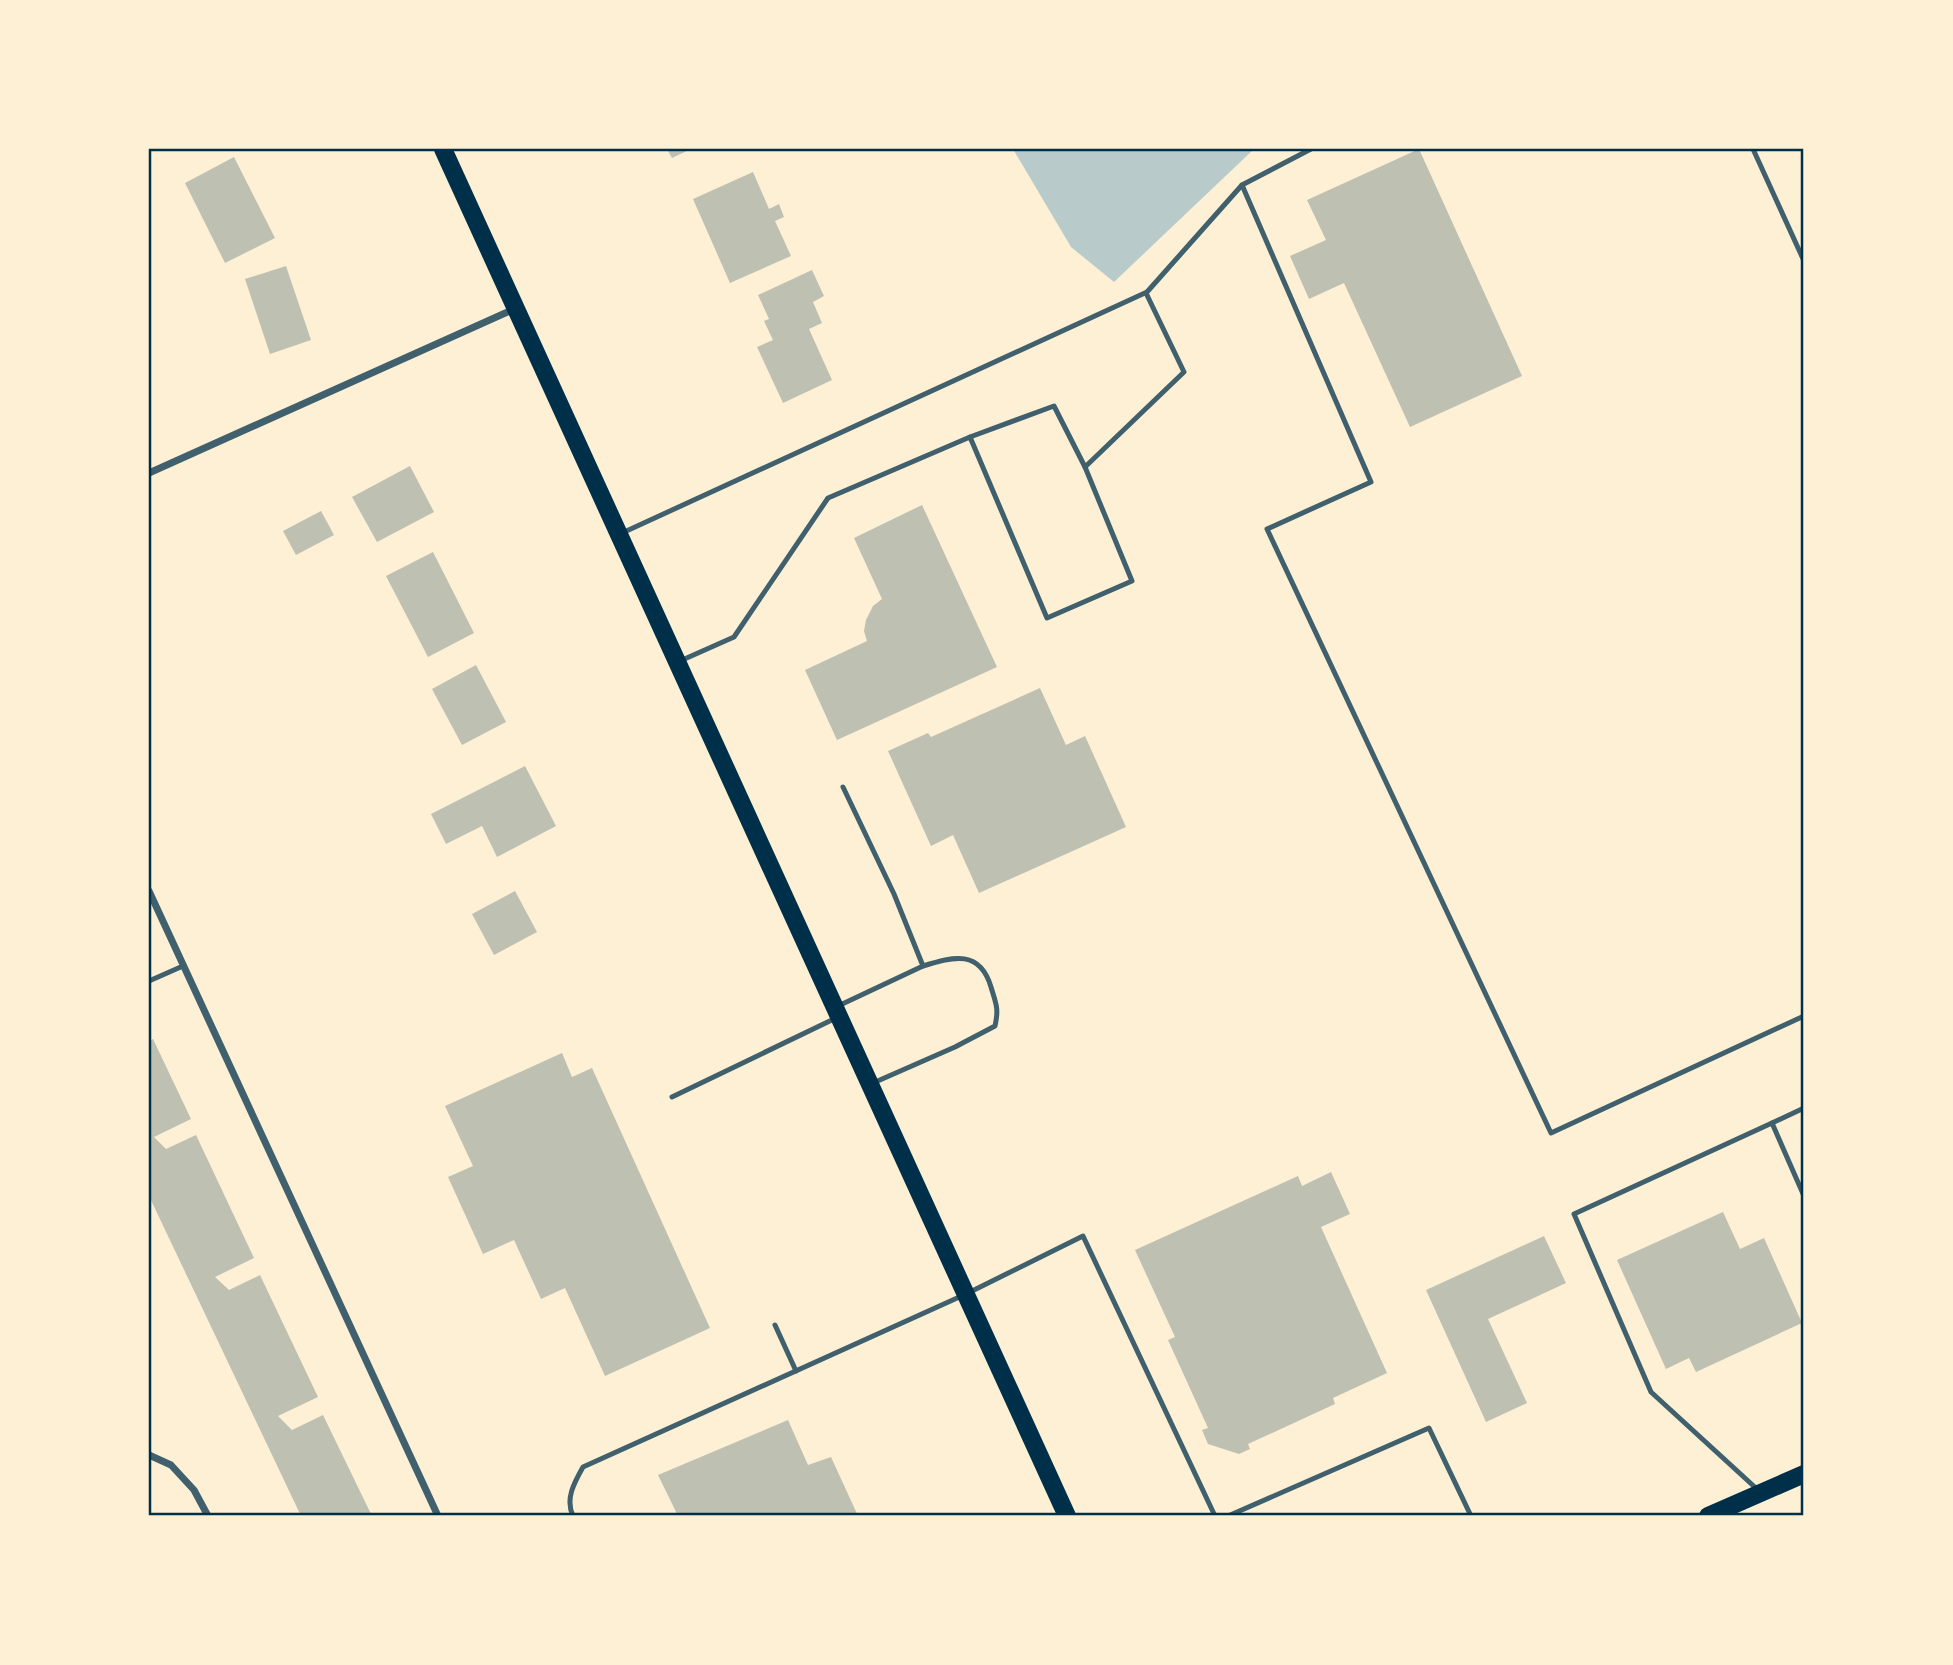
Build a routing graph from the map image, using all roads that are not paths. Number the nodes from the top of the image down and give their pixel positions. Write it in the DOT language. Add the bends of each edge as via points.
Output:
graph roads {
  1 [pos="443,149"];
  2 [pos="1311,149"];
  3 [pos="1753,149"];
  4 [pos="1242,185"];
  5 [pos="1804,261"];
  6 [pos="1146,293"];
  7 [pos="514,308"];
  8 [pos="970,437"];
  9 [pos="1085,467"];
  10 [pos="149,473"];
  11 [pos="618,535"];
  12 [pos="676,663"];
  13 [pos="843,787"];
  14 [pos="149,891"];
  15 [pos="183,965"];
  16 [pos="923,966"];
  17 [pos="149,981"];
  18 [pos="837,1012"];
  19 [pos="1804,1016"];
  20 [pos="870,1084"];
  21 [pos="671,1097"];
  22 [pos="1804,1108"];
  23 [pos="1772,1123"];
  24 [pos="1804,1196"];
  25 [pos="966,1294"];
  26 [pos="775,1325"];
  27 [pos="796,1371"];
  28 [pos="149,1455"];
  29 [pos="1804,1475"];
  30 [pos="1761,1493"];
  31 [pos="208,1516"];
  32 [pos="438,1516"];
  33 [pos="573,1516"];
  34 [pos="1067,1516"];
  35 [pos="1215,1516"];
  36 [pos="1228,1516"];
  37 [pos="1471,1516"];
  38 [pos="1708,1516"];
  1 -- 7 [label="main road"];
  2 -- 4 [label="lane"];
  3 -- 5 [label="lane"];
  4 -- 6 [label="lane"];
  4 -- 19 [label="lane" via="1371,482 1267,528 1551,1133"];
  6 -- 9 [label="lane" via="1184,372"];
  6 -- 11 [label="lane"];
  7 -- 10 [label="street"];
  7 -- 11 [label="main road"];
  8 -- 9 [label="lane" via="1054,406"];
  8 -- 9 [label="lane" via="1047,618 1132,581"];
  8 -- 12 [label="lane" via="828,498 734,637"];
  11 -- 12 [label="main road"];
  12 -- 18 [label="main road"];
  13 -- 16 [label="lane"];
  14 -- 15 [label="street"];
  15 -- 17 [label="lane"];
  15 -- 32 [label="street"];
  16 -- 18 [label="lane"];
  16 -- 20 [label="lane" via="960,958 975,961 988,975 998,1010 995,1026"];
  18 -- 20 [label="main road"];
  18 -- 21 [label="lane"];
  20 -- 25 [label="main road"];
  22 -- 23 [label="lane"];
  23 -- 24 [label="lane"];
  23 -- 30 [label="lane" via="1574,1214 1651,1392"];
  25 -- 27 [label="lane"];
  25 -- 34 [label="main road"];
  25 -- 35 [label="lane" via="1083,1236"];
  26 -- 27 [label="lane"];
  27 -- 33 [label="lane" via="583,1467 572,1486 568,1507"];
  28 -- 31 [label="street" via="171,1465 194,1490"];
  29 -- 30 [label="main road"];
  30 -- 38 [label="main road"];
  36 -- 37 [label="lane" via="1429,1427"];
}
